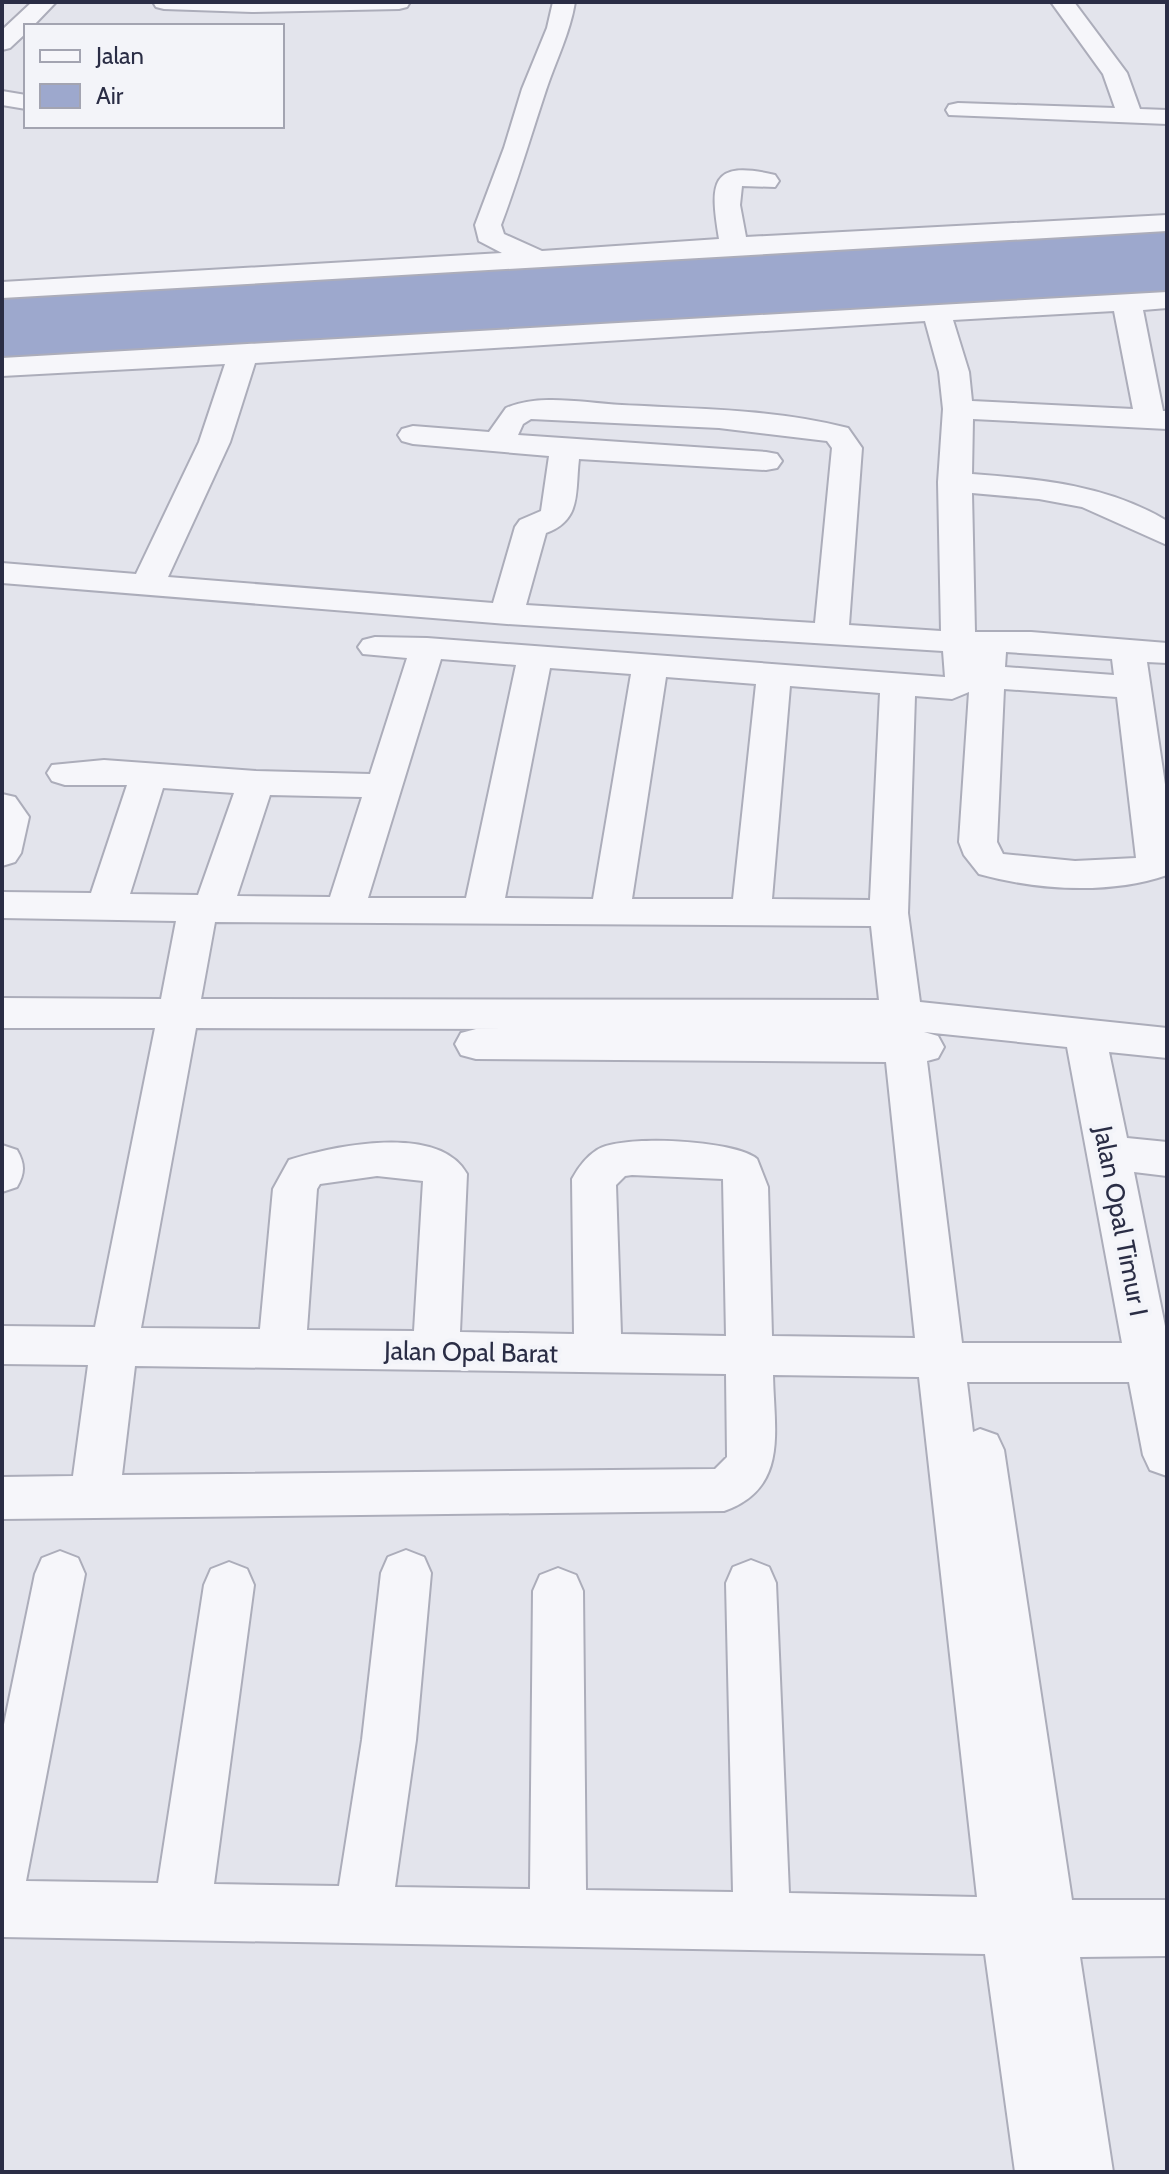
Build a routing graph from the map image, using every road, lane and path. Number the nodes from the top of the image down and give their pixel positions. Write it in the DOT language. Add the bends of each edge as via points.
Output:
graph roads {
  1 [pos="45,2"];
  2 [pos="164,2"];
  3 [pos="399,2"];
  4 [pos="564,2"];
  5 [pos="1062,2"];
  6 [pos="2,43"];
  7 [pos="2,98"];
  8 [pos="24,102"];
  9 [pos="958,110"];
  10 [pos="1130,116"];
  11 [pos="1167,117"];
  12 [pos="766,181"];
  13 [pos="1167,223"];
  14 [pos="494,240"];
  15 [pos="734,246"];
  16 [pos="537,258"];
  17 [pos="473,261"];
  18 [pos="2,290"];
  19 [pos="1167,300"];
  20 [pos="1127,303"];
  21 [pos="937,314"];
  22 [pos="242,355"];
  23 [pos="3,373"];
  24 [pos="958,409"];
  25 [pos="1159,420"];
  26 [pos="413,435"];
  27 [pos="500,442"];
  28 [pos="565,449"];
  29 [pos="766,461"];
  30 [pos="954,482"];
  31 [pos="1167,535"];
  32 [pos="2,573"];
  33 [pos="147,585"];
  34 [pos="507,614"];
  35 [pos="831,633"];
  36 [pos="375,647"];
  37 [pos="427,648"];
  38 [pos="1128,650"];
  39 [pos="978,653"];
  40 [pos="1167,653"];
  41 [pos="535,657"];
  42 [pos="650,667"];
  43 [pos="774,674"];
  44 [pos="898,683"];
  45 [pos="1134,687"];
  46 [pos="65,773"];
  47 [pos="149,775"];
  48 [pos="256,783"];
  49 [pos="382,786"];
  50 [pos="2,806"];
  51 [pos="2,853"];
  52 [pos="2,905"];
  53 [pos="106,907"];
  54 [pos="206,909"];
  55 [pos="483,910"];
  56 [pos="345,911"];
  57 [pos="610,912"];
  58 [pos="751,912"];
  59 [pos="889,913"];
  60 [pos="2,1013"];
  61 [pos="174,1029"];
  62 [pos="912,1031"];
  63 [pos="1085,1033"];
  64 [pos="2,1041"];
  65 [pos="1167,1043"];
  66 [pos="1107,1152"];
  67 [pos="1167,1159"];
  68 [pos="2,1162"];
  69 [pos="2,1175"];
  70 [pos="2,1345"];
  71 [pos="114,1347"];
  72 [pos="282,1349"];
  73 [pos="436,1351"];
  74 [pos="598,1353"];
  75 [pos="749,1356"];
  76 [pos="954,1361"];
  77 [pos="1158,1362"];
  78 [pos="1167,1455"];
  79 [pos="2,1498"];
  80 [pos="95,1499"];
  81 [pos="406,1573"];
  82 [pos="60,1574"];
  83 [pos="751,1583"];
  84 [pos="229,1585"];
  85 [pos="558,1591"];
  86 [pos="2,1871"];
  87 [pos="2,1909"];
  88 [pos="182,1912"];
  89 [pos="363,1914"];
  90 [pos="558,1918"];
  91 [pos="762,1921"];
  92 [pos="1028,1927"];
  93 [pos="1167,1928"];
  94 [pos="1046,2172"];
  95 [pos="1082,2172"];
  1 -- 6 [label="street"];
  2 -- 3 [label="street"];
  4 -- 14 [label="street" via="490,216 489,235"];
  5 -- 10 [label="street" via="1115,73"];
  7 -- 8 [label="street"];
  9 -- 10 [label="street"];
  10 -- 11 [label="street"];
  12 -- 15 [label="street" via="744,177 729,182"];
  13 -- 15 [label="street"];
  14 -- 16 [label="street"];
  14 -- 17 [label="street"];
  15 -- 16 [label="street"];
  16 -- 17 [label="street"];
  17 -- 18 [label="street"];
  19 -- 20 [label="street"];
  20 -- 21 [label="street"];
  20 -- 25 [label="street"];
  21 -- 22 [label="street"];
  21 -- 24 [label="street" via="954,372"];
  22 -- 23 [label="street"];
  22 -- 33 [label="street" via="234,392"];
  24 -- 25 [label="street"];
  24 -- 30 [label="street"];
  26 -- 27 [label="street"];
  27 -- 28 [label="street"];
  27 -- 35 [label="street" via="509,418 538,409 719,419 837,434 847,448"];
  28 -- 29 [label="street"];
  28 -- 34 [label="street" via="557,513 531,527"];
  30 -- 31 [label="street" via="1068,492 1105,501"];
  30 -- 39 [label="street"];
  32 -- 33 [label="street"];
  33 -- 34 [label="street"];
  34 -- 35 [label="street"];
  35 -- 39 [label="street"];
  36 -- 37 [label="street"];
  37 -- 41 [label="street"];
  37 -- 49 [label="street"];
  38 -- 39 [label="street"];
  38 -- 40 [label="street"];
  38 -- 45 [label="street"];
  39 -- 44 [label="street" via="952,688"];
  39 -- 45 [label="street"];
  39 -- 45 [label="street" via="978,842 992,865 1106,875 1140,873 1154,866"];
  41 -- 42 [label="street"];
  41 -- 55 [label="street"];
  42 -- 43 [label="street"];
  42 -- 57 [label="street"];
  43 -- 44 [label="street"];
  43 -- 58 [label="street"];
  44 -- 59 [label="street"];
  46 -- 47 [label="street"];
  47 -- 48 [label="street"];
  47 -- 53 [label="street"];
  48 -- 49 [label="street"];
  48 -- 54 [label="street"];
  49 -- 56 [label="street"];
  50 -- 51 [label="street" via="10,817"];
  52 -- 53 [label="street"];
  53 -- 54 [label="street"];
  54 -- 56 [label="street"];
  54 -- 61 [label="street"];
  55 -- 56 [label="street"];
  55 -- 57 [label="street"];
  57 -- 58 [label="street"];
  58 -- 59 [label="street"];
  59 -- 62 [label="street"];
  60 -- 61 [label="street"];
  61 -- 62 [label="street"];
  61 -- 64 [label="street"];
  61 -- 71 [label="street"];
  62 -- 63 [label="street"];
  62 -- 76 [label="street"];
  63 -- 65 [label="street"];
  63 -- 66 [label="street, Jalan Opal Timur I"];
  66 -- 67 [label="street"];
  66 -- 77 [label="street, Jalan Opal Timur I"];
  68 -- 69 [label="street"];
  70 -- 71 [label="street, Jalan Opal Barat"];
  71 -- 72 [label="street, Jalan Opal Barat"];
  71 -- 80 [label="street"];
  72 -- 73 [label="street, Jalan Opal Barat"];
  72 -- 73 [label="street" via="295,1189 304,1172 338,1161 423,1163 442,1169"];
  73 -- 74 [label="street, Jalan Opal Barat"];
  74 -- 75 [label="street, Jalan Opal Barat"];
  74 -- 75 [label="street" via="594,1179 613,1161 632,1158 727,1162 744,1171"];
  75 -- 76 [label="street, Jalan Opal Barat"];
  75 -- 80 [label="street" via="751,1460 724,1490"];
  76 -- 77 [label="street, Jalan Opal Barat"];
  76 -- 92 [label="street"];
  77 -- 78 [label="street, Jalan Opal Timur I"];
  79 -- 80 [label="street"];
  81 -- 89 [label="street" via="389,1740"];
  82 -- 86 [label="street"];
  83 -- 91 [label="street"];
  84 -- 88 [label="street"];
  85 -- 90 [label="street"];
  87 -- 88 [label="street"];
  88 -- 89 [label="street"];
  89 -- 90 [label="street"];
  90 -- 91 [label="street"];
  91 -- 92 [label="street"];
  92 -- 93 [label="street"];
  92 -- 94 [label="street"];
  92 -- 95 [label="street"];
}
